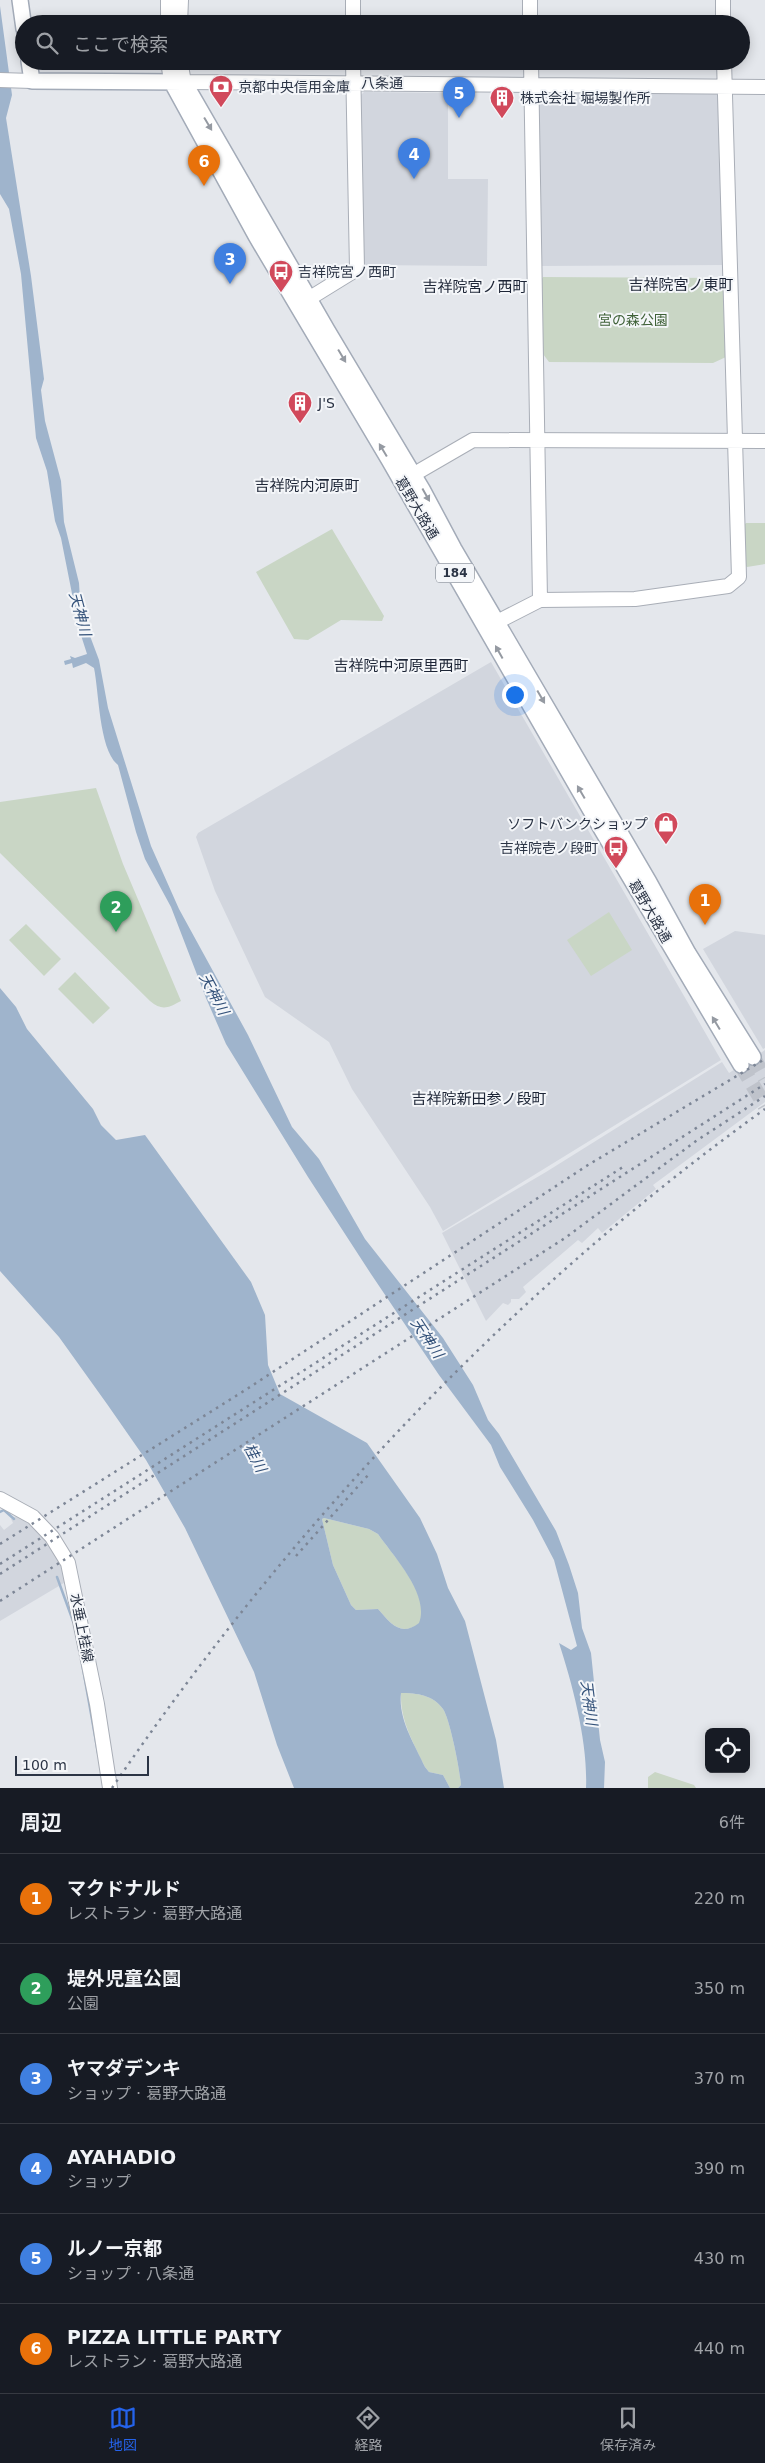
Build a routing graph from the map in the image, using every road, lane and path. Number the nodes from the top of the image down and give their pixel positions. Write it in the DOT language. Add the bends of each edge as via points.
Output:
graph roads {
  1 [pos="20,0"];
  2 [pos="168,0"];
  3 [pos="181,0"];
  4 [pos="353,0"];
  5 [pos="530,0"];
  6 [pos="723,0"];
  7 [pos="22,15"];
  8 [pos="168,15"];
  9 [pos="180,15"];
  10 [pos="353,15"];
  11 [pos="530,15"];
  12 [pos="723,15"];
  13 [pos="28,70"];
  14 [pos="172,70"];
  15 [pos="179,70"];
  16 [pos="353,70"];
  17 [pos="531,70"];
  18 [pos="724,70"];
  19 [pos="0,80"];
  20 [pos="26,80"];
  21 [pos="178,81"];
  22 [pos="354,82"];
  23 [pos="531,84"];
  24 [pos="724,86"];
  25 [pos="765,87"];
  26 [pos="269,228"];
  27 [pos="256,236"];
  28 [pos="310,298"];
  29 [pos="296,306"];
  30 [pos="320,333"];
  31 [pos="536,440"];
  32 [pos="736,441"];
  33 [pos="765,441"];
  34 [pos="407,478"];
  35 [pos="449,551"];
  36 [pos="540,600"];
  37 [pos="497,622"];
  38 [pos="0,1498"];
  39 [pos="110,1788"];
  1 -- 7 [label="main road"];
  2 -- 8 [label="street"];
  3 -- 9 [label="street"];
  4 -- 10 [label="street"];
  5 -- 11 [label="street"];
  6 -- 12 [label="street"];
  13 -- 20 [label="main road"];
  14 -- 21 [label="street"];
  15 -- 21 [label="street"];
  16 -- 22 [label="street"];
  17 -- 23 [label="street"];
  18 -- 24 [label="street"];
  19 -- 20 [label="street, 八条通"];
  20 -- 21 [label="main road, 八条通"];
  21 -- 22 [label="street, 八条通"];
  21 -- 26 [label="main road, 葛野大路通 / 184, one-way"];
  21 -- 27 [label="main road, 葛野大路通 / 184"];
  22 -- 23 [label="street, 八条通"];
  22 -- 28 [label="street" via="357,269"];
  23 -- 24 [label="street, 八条通"];
  23 -- 31 [label="street"];
  24 -- 25 [label="street, 八条通"];
  24 -- 32 [label="street"];
  26 -- 27 [label="main road"];
  26 -- 28 [label="main road, 葛野大路通 / 184"];
  27 -- 29 [label="main road, 葛野大路通 / 184"];
  28 -- 29 [label="main road"];
  28 -- 30 [label="main road, 葛野大路通 / 184"];
  29 -- 30 [label="main road, 葛野大路通 / 184"];
  30 -- 34 [label="main road, 葛野大路通 / 184"];
  31 -- 32 [label="street"];
  31 -- 34 [label="street" via="472,440"];
  31 -- 36 [label="street"];
  32 -- 33 [label="street"];
  32 -- 36 [label="street" via="739,577 728,586 635,598"];
  34 -- 35 [label="main road, 葛野大路通 / 184"];
  35 -- 37 [label="main road, 葛野大路通 / 184"];
  37 -- 35 [label="main road, 葛野大路通 / 184, one-way" via="688,952 747,1061 602,830"];
  36 -- 37 [label="street"];
  38 -- 39 [label="street, 水垂上桂線" via="33,1517 52,1537 68,1563 97,1704"];
}
